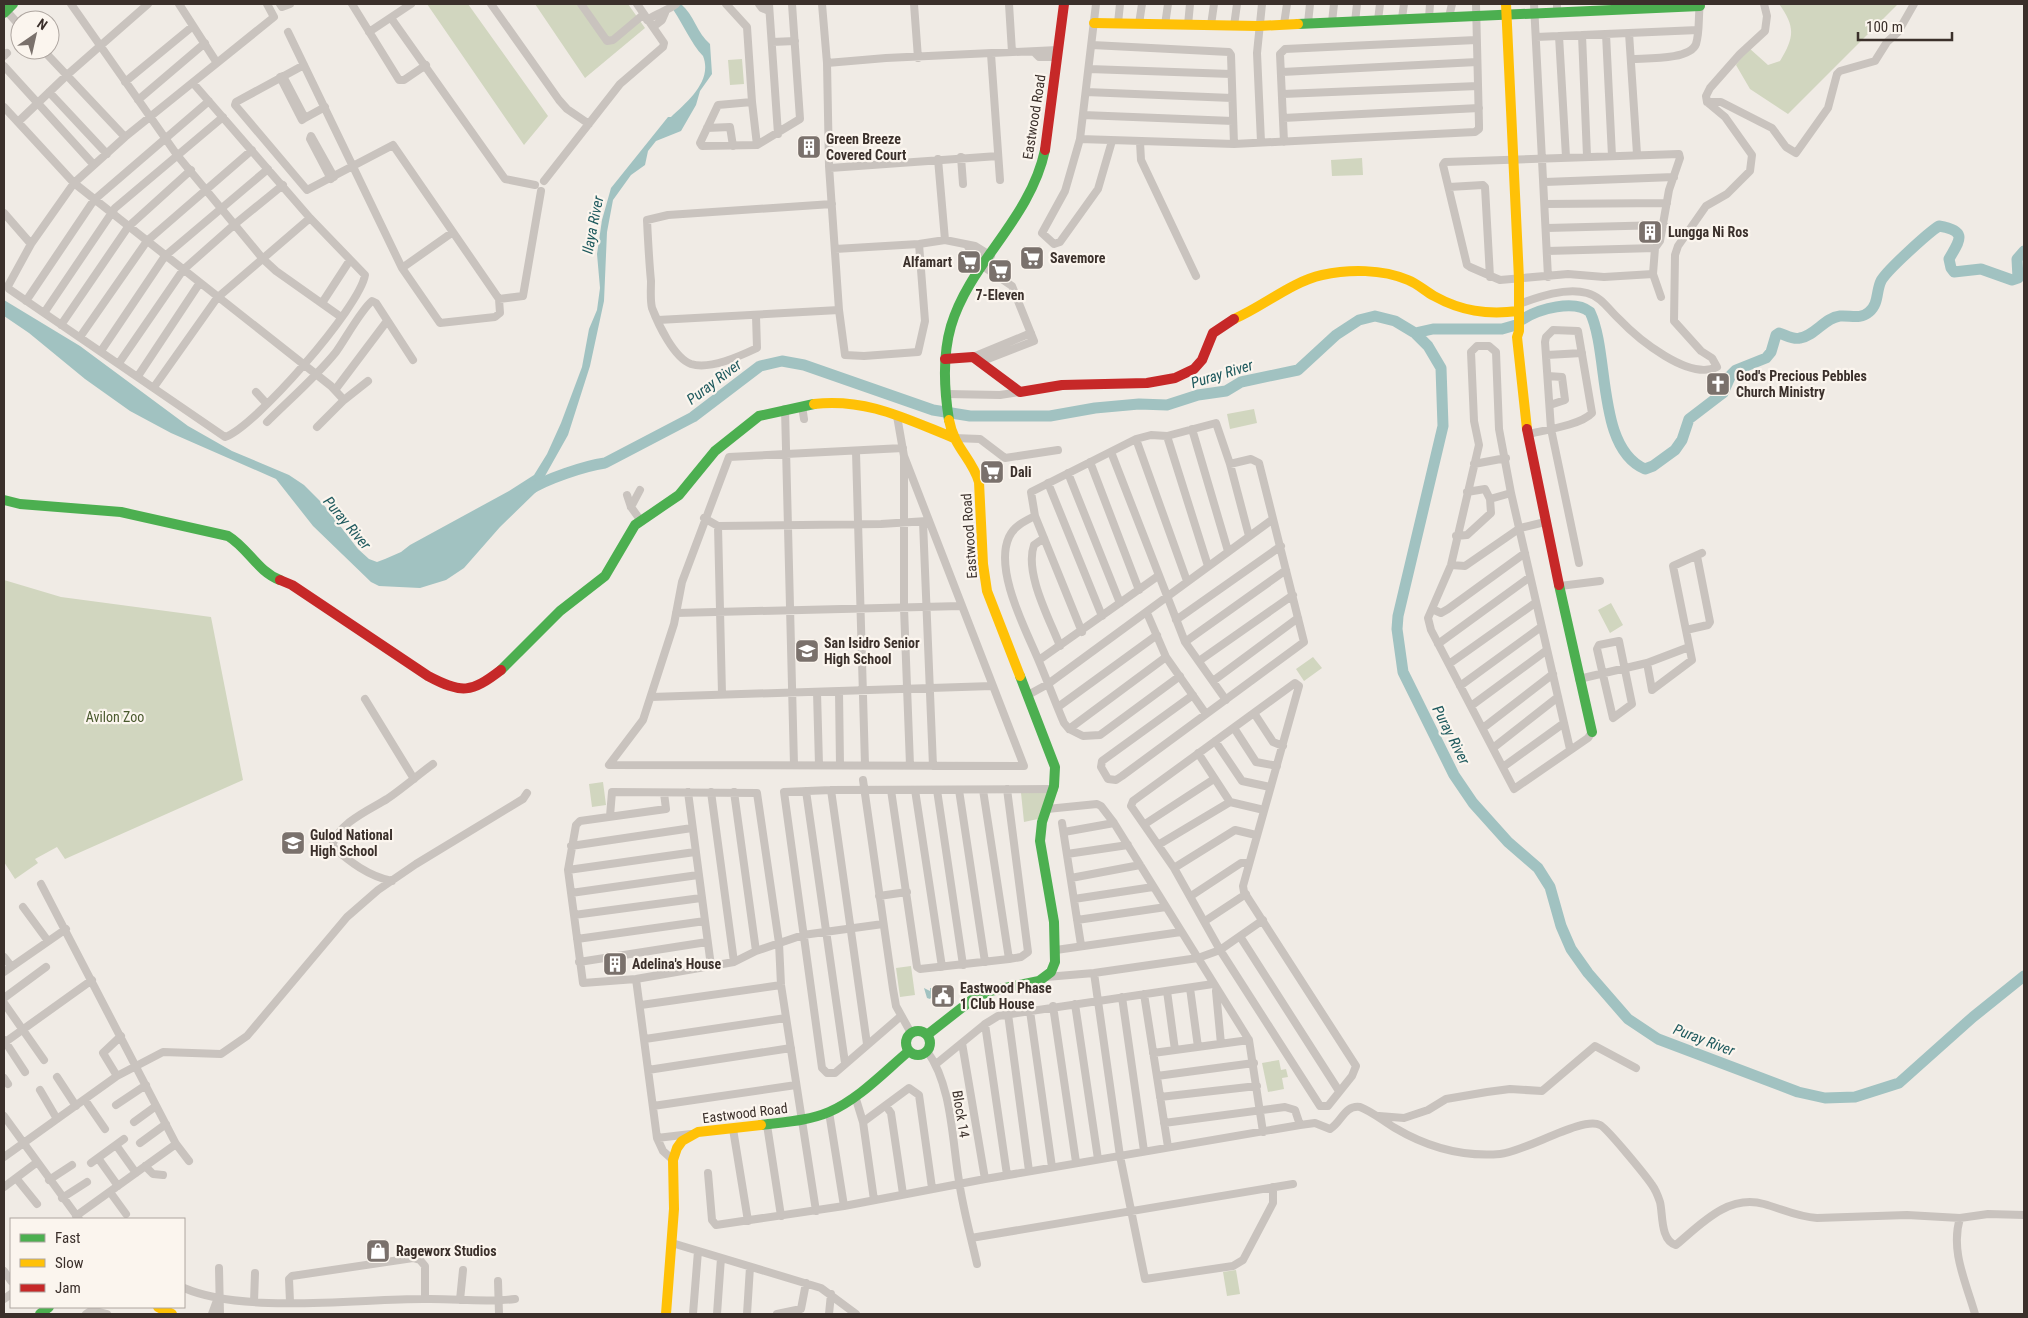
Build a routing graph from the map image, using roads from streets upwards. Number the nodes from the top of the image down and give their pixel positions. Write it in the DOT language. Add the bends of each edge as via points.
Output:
graph roads {
  1 [pos="148,4"];
  2 [pos="179,4"];
  3 [pos="267,4"];
  4 [pos="280,4"];
  5 [pos="290,4"];
  6 [pos="352,4"];
  7 [pos="411,4"];
  8 [pos="491,4"];
  9 [pos="581,4"];
  10 [pos="637,4"];
  11 [pos="676,4"];
  12 [pos="726,4"];
  13 [pos="759,4"];
  14 [pos="792,4"];
  15 [pos="822,4"];
  16 [pos="914,4"];
  17 [pos="1010,4"];
  18 [pos="1064,4"];
  19 [pos="1096,4"];
  20 [pos="1120,4"];
  21 [pos="1142,4"];
  22 [pos="1168,4"];
  23 [pos="1190,4"];
  24 [pos="1214,4"];
  25 [pos="1237,4"];
  26 [pos="1262,4"];
  27 [pos="1287,4"];
  28 [pos="1310,4"];
  29 [pos="1334,4"];
  30 [pos="1357,4"];
  31 [pos="1380,4"];
  32 [pos="1404,4"];
  33 [pos="1430,4"];
  34 [pos="1452,4"];
  35 [pos="1476,4"];
  36 [pos="1506,4"];
  37 [pos="1764,4"];
  38 [pos="1914,4"];
  39 [pos="74,5"];
  40 [pos="1650,5"];
  41 [pos="1673,5"];
  42 [pos="1700,5"];
  43 [pos="1604,6"];
  44 [pos="1626,6"];
  45 [pos="769,7"];
  46 [pos="1581,7"];
  47 [pos="1557,8"];
  48 [pos="1534,9"];
  49 [pos="666,12"];
  50 [pos="1507,15"];
  51 [pos="1476,16"];
  52 [pos="646,17"];
  53 [pos="1449,17"];
  54 [pos="391,18"];
  55 [pos="1402,18"];
  56 [pos="1428,18"];
  57 [pos="1378,20"];
  58 [pos="1332,22"];
  59 [pos="1355,22"];
  60 [pos="1094,23"];
  61 [pos="1118,23"];
  62 [pos="1308,23"];
  63 [pos="1139,24"];
  64 [pos="1284,24"];
  65 [pos="1166,25"];
  66 [pos="1188,25"];
  67 [pos="1211,25"];
  68 [pos="193,26"];
  69 [pos="1234,26"];
  70 [pos="1258,26"];
  71 [pos="653,27"];
  72 [pos="1698,30"];
  73 [pos="288,32"];
  74 [pos="368,32"];
  75 [pos="1629,33"];
  76 [pos="1606,34"];
  77 [pos="1582,35"];
  78 [pos="1559,36"];
  79 [pos="1536,37"];
  80 [pos="1476,40"];
  81 [pos="795,41"];
  82 [pos="772,42"];
  83 [pos="205,44"];
  84 [pos="100,45"];
  85 [pos="1092,45"];
  86 [pos="1012,52"];
  87 [pos="991,54"];
  88 [pos="1057,54"];
  89 [pos="918,58"];
  90 [pos="1632,59"];
  91 [pos="52,60"];
  92 [pos="1477,62"];
  93 [pos="217,63"];
  94 [pos="827,63"];
  95 [pos="304,65"];
  96 [pos="426,65"];
  97 [pos="4,66"];
  98 [pos="1089,70"];
  99 [pos="1282,72"];
  100 [pos="1231,74"];
  101 [pos="66,75"];
  102 [pos="281,77"];
  103 [pos="124,82"];
  104 [pos="193,83"];
  105 [pos="1478,86"];
  106 [pos="49,92"];
  107 [pos="1086,92"];
  108 [pos="1283,94"];
  109 [pos="1232,98"];
  110 [pos="138,100"];
  111 [pos="209,101"];
  112 [pos="752,102"];
  113 [pos="1707,102"];
  114 [pos="38,103"];
  115 [pos="4,107"];
  116 [pos="325,107"];
  117 [pos="1479,108"];
  118 [pos="1083,115"];
  119 [pos="223,117"];
  120 [pos="1283,118"];
  121 [pos="150,119"];
  122 [pos="1233,121"];
  123 [pos="18,122"];
  124 [pos="589,124"];
  125 [pos="707,128"];
  126 [pos="778,134"];
  127 [pos="126,137"];
  128 [pos="164,138"];
  129 [pos="1080,139"];
  130 [pos="1112,141"];
  131 [pos="1140,142"];
  132 [pos="1261,142"];
  133 [pos="1284,142"];
  134 [pos="1234,144"];
  135 [pos="733,146"];
  136 [pos="757,146"];
  137 [pos="252,150"];
  138 [pos="108,154"];
  139 [pos="1637,154"];
  140 [pos="177,155"];
  141 [pos="998,156"];
  142 [pos="1587,156"];
  143 [pos="1612,156"];
  144 [pos="961,157"];
  145 [pos="1566,157"];
  146 [pos="1542,158"];
  147 [pos="938,160"];
  148 [pos="1514,160"];
  149 [pos="94,165"];
  150 [pos="354,167"];
  151 [pos="830,168"];
  152 [pos="268,169"];
  153 [pos="191,170"];
  154 [pos="1674,177"];
  155 [pos="332,178"];
  156 [pos="1000,180"];
  157 [pos="544,181"];
  158 [pos="1544,182"];
  159 [pos="74,183"];
  160 [pos="534,184"];
  161 [pos="963,184"];
  162 [pos="282,185"];
  163 [pos="1449,187"];
  164 [pos="206,189"];
  165 [pos="541,191"];
  166 [pos="94,200"];
  167 [pos="1667,203"];
  168 [pos="832,204"];
  169 [pos="1545,204"];
  170 [pos="222,207"];
  171 [pos="4,213"];
  172 [pos="111,214"];
  173 [pos="310,218"];
  174 [pos="234,224"];
  175 [pos="1664,225"];
  176 [pos="128,227"];
  177 [pos="1546,228"];
  178 [pos="453,232"];
  179 [pos="945,240"];
  180 [pos="147,241"];
  181 [pos="32,244"];
  182 [pos="919,244"];
  183 [pos="1655,248"];
  184 [pos="835,249"];
  185 [pos="1547,251"];
  186 [pos="165,256"];
  187 [pos="263,259"];
  188 [pos="350,260"];
  189 [pos="987,262"];
  190 [pos="402,268"];
  191 [pos="183,270"];
  192 [pos="1653,274"];
  193 [pos="1196,276"];
  194 [pos="1490,277"];
  195 [pos="1548,277"];
  196 [pos="7,279"];
  197 [pos="1520,279"];
  198 [pos="199,284"];
  199 [pos="1661,297"];
  200 [pos="217,298"];
  201 [pos="499,299"];
  202 [pos="26,301"];
  203 [pos="322,303"];
  204 [pos="1518,307"];
  205 [pos="839,310"];
  206 [pos="44,313"];
  207 [pos="756,316"];
  208 [pos="341,317"];
  209 [pos="658,320"];
  210 [pos="386,321"];
  211 [pos="61,324"];
  212 [pos="80,337"];
  213 [pos="101,351"];
  214 [pos="1582,353"];
  215 [pos="1547,354"];
  216 [pos="944,359"];
  217 [pos="977,359"];
  218 [pos="413,360"];
  219 [pos="119,363"];
  220 [pos="305,366"];
  221 [pos="316,375"];
  222 [pos="138,376"];
  223 [pos="1548,376"];
  224 [pos="368,381"];
  225 [pos="154,387"];
  226 [pos="335,390"];
  227 [pos="256,392"];
  228 [pos="1020,392"];
  229 [pos="947,395"];
  230 [pos="344,400"];
  231 [pos="266,403"];
  232 [pos="1550,405"];
  233 [pos="802,406"];
  234 [pos="785,409"];
  235 [pos="897,416"];
  236 [pos="804,419"];
  237 [pos="267,422"];
  238 [pos="317,427"];
  239 [pos="1192,429"];
  240 [pos="1551,429"];
  241 [pos="953,434"];
  242 [pos="1528,434"];
  243 [pos="1167,436"];
  244 [pos="1136,439"];
  245 [pos="1058,450"];
  246 [pos="856,452"];
  247 [pos="903,452"];
  248 [pos="1111,452"];
  249 [pos="785,454"];
  250 [pos="1506,458"];
  251 [pos="1090,462"];
  252 [pos="1230,464"];
  253 [pos="1474,464"];
  254 [pos="1068,473"];
  255 [pos="1048,483"];
  256 [pos="640,490"];
  257 [pos="1467,492"];
  258 [pos="1511,493"];
  259 [pos="626,495"];
  260 [pos="1490,499"];
  261 [pos="4,500"];
  262 [pos="631,508"];
  263 [pos="1035,516"];
  264 [pos="704,518"];
  265 [pos="1274,518"];
  266 [pos="641,521"];
  267 [pos="926,521"];
  268 [pos="903,522"];
  269 [pos="1545,522"];
  270 [pos="857,524"];
  271 [pos="788,525"];
  272 [pos="718,526"];
  273 [pos="1520,528"];
  274 [pos="1249,536"];
  275 [pos="1456,536"];
  276 [pos="1044,538"];
  277 [pos="1281,546"];
  278 [pos="1228,551"];
  279 [pos="1525,553"];
  280 [pos="1579,563"];
  281 [pos="1451,564"];
  282 [pos="1208,566"];
  283 [pos="1286,570"];
  284 [pos="1158,576"];
  285 [pos="1530,577"];
  286 [pos="1187,581"];
  287 [pos="1600,581"];
  288 [pos="1560,586"];
  289 [pos="1138,590"];
  290 [pos="1293,595"];
  291 [pos="1166,598"];
  292 [pos="1120,603"];
  293 [pos="1535,603"];
  294 [pos="961,606"];
  295 [pos="926,607"];
  296 [pos="904,608"];
  297 [pos="860,609"];
  298 [pos="1432,609"];
  299 [pos="792,611"];
  300 [pos="676,613"];
  301 [pos="720,613"];
  302 [pos="1147,613"];
  303 [pos="1102,616"];
  304 [pos="1298,618"];
  305 [pos="1176,620"];
  306 [pos="1541,627"];
  307 [pos="1686,630"];
  308 [pos="1082,632"];
  309 [pos="1157,635"];
  310 [pos="1185,642"];
  311 [pos="1438,644"];
  312 [pos="1060,646"];
  313 [pos="1689,647"];
  314 [pos="1547,650"];
  315 [pos="1166,657"];
  316 [pos="1039,660"];
  317 [pos="1199,661"];
  318 [pos="1647,663"];
  319 [pos="1449,664"];
  320 [pos="1624,668"];
  321 [pos="1602,673"];
  322 [pos="1553,674"];
  323 [pos="1180,676"];
  324 [pos="1579,679"];
  325 [pos="1214,681"];
  326 [pos="1048,684"];
  327 [pos="992,686"];
  328 [pos="1460,686"];
  329 [pos="930,688"];
  330 [pos="908,689"];
  331 [pos="862,690"];
  332 [pos="839,691"];
  333 [pos="792,692"];
  334 [pos="817,692"];
  335 [pos="722,694"];
  336 [pos="1028,695"];
  337 [pos="1193,695"];
  338 [pos="650,697"];
  339 [pos="1558,697"];
  340 [pos="365,699"];
  341 [pos="1226,700"];
  342 [pos="1472,706"];
  343 [pos="1058,707"];
  344 [pos="1254,713"];
  345 [pos="1206,714"];
  346 [pos="1564,723"];
  347 [pos="1234,728"];
  348 [pos="1483,728"];
  349 [pos="1069,729"];
  350 [pos="1592,732"];
  351 [pos="1215,741"];
  352 [pos="1283,746"];
  353 [pos="1493,748"];
  354 [pos="1570,749"];
  355 [pos="1198,753"];
  356 [pos="433,764"];
  357 [pos="794,765"];
  358 [pos="820,765"];
  359 [pos="840,765"];
  360 [pos="865,765"];
  361 [pos="910,765"];
  362 [pos="933,766"];
  363 [pos="1278,766"];
  364 [pos="1503,767"];
  365 [pos="414,778"];
  366 [pos="1214,779"];
  367 [pos="862,780"];
  368 [pos="1270,787"];
  369 [pos="1007,789"];
  370 [pos="1054,789"];
  371 [pos="831,790"];
  372 [pos="863,790"];
  373 [pos="891,790"];
  374 [pos="915,790"];
  375 [pos="937,790"];
  376 [pos="959,790"];
  377 [pos="984,790"];
  378 [pos="806,791"];
  379 [pos="688,792"];
  380 [pos="711,792"];
  381 [pos="734,792"];
  382 [pos="527,793"];
  383 [pos="664,793"];
  384 [pos="1230,802"];
  385 [pos="1047,809"];
  386 [pos="1264,810"];
  387 [pos="610,816"];
  388 [pos="1062,822"];
  389 [pos="1114,823"];
  390 [pos="1145,824"];
  391 [pos="692,828"];
  392 [pos="1064,832"];
  393 [pos="1256,835"];
  394 [pos="1128,845"];
  395 [pos="1158,845"];
  396 [pos="570,846"];
  397 [pos="695,852"];
  398 [pos="1067,854"];
  399 [pos="1249,863"];
  400 [pos="1140,865"];
  401 [pos="1174,868"];
  402 [pos="568,870"];
  403 [pos="698,875"];
  404 [pos="1071,878"];
  405 [pos="392,881"];
  406 [pos="41,884"];
  407 [pos="1153,886"];
  408 [pos="907,892"];
  409 [pos="571,893"];
  410 [pos="1246,894"];
  411 [pos="879,896"];
  412 [pos="1191,896"];
  413 [pos="701,898"];
  414 [pos="1074,899"];
  415 [pos="23,907"];
  416 [pos="1166,907"];
  417 [pos="574,914"];
  418 [pos="1077,920"];
  419 [pos="1263,920"];
  420 [pos="704,921"];
  421 [pos="1205,921"];
  422 [pos="883,924"];
  423 [pos="850,927"];
  424 [pos="66,929"];
  425 [pos="827,931"];
  426 [pos="1181,932"];
  427 [pos="803,935"];
  428 [pos="1241,938"];
  429 [pos="577,939"];
  430 [pos="48,941"];
  431 [pos="707,942"];
  432 [pos="779,943"];
  433 [pos="1081,945"];
  434 [pos="1056,950"];
  435 [pos="1220,950"];
  436 [pos="756,951"];
  437 [pos="4,957"];
  438 [pos="1198,958"];
  439 [pos="1009,959"];
  440 [pos="579,962"];
  441 [pos="734,962"];
  442 [pos="985,962"];
  443 [pos="963,965"];
  444 [pos="11,966"];
  445 [pos="711,966"];
  446 [pos="942,966"];
  447 [pos="46,967"];
  448 [pos="4,972"];
  449 [pos="1094,973"];
  450 [pos="1046,977"];
  451 [pos="636,979"];
  452 [pos="92,980"];
  453 [pos="781,985"];
  454 [pos="1215,986"];
  455 [pos="1190,988"];
  456 [pos="1167,991"];
  457 [pos="1144,994"];
  458 [pos="1122,997"];
  459 [pos="4,998"];
  460 [pos="1099,1000"];
  461 [pos="4,1003"];
  462 [pos="1076,1004"];
  463 [pos="641,1006"];
  464 [pos="1053,1006"];
  465 [pos="1030,1011"];
  466 [pos="1008,1014"];
  467 [pos="901,1016"];
  468 [pos="786,1018"];
  469 [pos="985,1024"];
  470 [pos="22,1029"];
  471 [pos="911,1033"];
  472 [pos="927,1035"];
  473 [pos="121,1036"];
  474 [pos="645,1039"];
  475 [pos="1249,1040"];
  476 [pos="4,1041"];
  477 [pos="962,1043"];
  478 [pos="867,1044"];
  479 [pos="1221,1044"];
  480 [pos="1198,1047"];
  481 [pos="791,1048"];
  482 [pos="1175,1050"];
  483 [pos="909,1051"];
  484 [pos="927,1051"];
  485 [pos="1153,1053"];
  486 [pos="44,1060"];
  487 [pos="845,1063"];
  488 [pos="1254,1063"];
  489 [pos="936,1064"];
  490 [pos="136,1065"];
  491 [pos="1636,1068"];
  492 [pos="648,1070"];
  493 [pos="24,1072"];
  494 [pos="117,1076"];
  495 [pos="1157,1076"];
  496 [pos="57,1077"];
  497 [pos="146,1085"];
  498 [pos="796,1085"];
  499 [pos="1257,1086"];
  500 [pos="40,1090"];
  501 [pos="1339,1091"];
  502 [pos="854,1096"];
  503 [pos="1160,1097"];
  504 [pos="85,1100"];
  505 [pos="116,1105"];
  506 [pos="76,1106"];
  507 [pos="156,1106"];
  508 [pos="652,1106"];
  509 [pos="886,1106"];
  510 [pos="1260,1109"];
  511 [pos="830,1112"];
  512 [pos="4,1116"];
  513 [pos="1376,1116"];
  514 [pos="57,1119"];
  515 [pos="802,1120"];
  516 [pos="134,1122"];
  517 [pos="863,1122"];
  518 [pos="1164,1123"];
  519 [pos="166,1124"];
  520 [pos="767,1125"];
  521 [pos="1300,1125"];
  522 [pos="105,1129"];
  523 [pos="733,1129"];
  524 [pos="1263,1132"];
  525 [pos="691,1134"];
  526 [pos="657,1138"];
  527 [pos="124,1139"];
  528 [pos="22,1143"];
  529 [pos="140,1143"];
  530 [pos="176,1144"];
  531 [pos="116,1145"];
  532 [pos="1168,1147"];
  533 [pos="1144,1151"];
  534 [pos="1120,1156"];
  535 [pos="4,1157"];
  536 [pos="98,1158"];
  537 [pos="1098,1159"];
  538 [pos="673,1160"];
  539 [pos="189,1161"];
  540 [pos="1076,1162"];
  541 [pos="91,1163"];
  542 [pos="36,1164"];
  543 [pos="72,1165"];
  544 [pos="145,1166"];
  545 [pos="1052,1167"];
  546 [pos="1029,1171"];
  547 [pos="136,1173"];
  548 [pos="708,1173"];
  549 [pos="163,1175"];
  550 [pos="1008,1175"];
  551 [pos="16,1178"];
  552 [pos="985,1178"];
  553 [pos="49,1180"];
  554 [pos="87,1182"];
  555 [pos="959,1184"];
  556 [pos="1293,1184"];
  557 [pos="118,1186"];
  558 [pos="4,1187"];
  559 [pos="1273,1187"];
  560 [pos="932,1188"];
  561 [pos="110,1192"];
  562 [pos="903,1194"];
  563 [pos="62,1198"];
  564 [pos="874,1200"];
  565 [pos="37,1204"];
  566 [pos="844,1206"];
  567 [pos="816,1211"];
  568 [pos="1130,1211"];
  569 [pos="126,1214"];
  570 [pos="2024,1215"];
  571 [pos="781,1216"];
  572 [pos="78,1218"];
  573 [pos="1960,1218"];
  574 [pos="748,1221"];
  575 [pos="971,1238"];
  576 [pos="672,1243"];
  577 [pos="698,1251"];
  578 [pos="721,1258"];
  579 [pos="1243,1260"];
  580 [pos="977,1264"];
  581 [pos="1251,1265"];
  582 [pos="750,1267"];
  583 [pos="219,1268"];
  584 [pos="463,1270"];
  585 [pos="255,1273"];
  586 [pos="498,1281"];
  587 [pos="806,1284"];
  588 [pos="185,1288"];
  589 [pos="831,1294"];
  590 [pos="220,1297"];
  591 [pos="425,1298"];
  592 [pos="515,1299"];
  593 [pos="460,1300"];
  594 [pos="254,1302"];
  595 [pos="290,1302"];
  596 [pos="497,1302"];
  597 [pos="160,1308"];
  598 [pos="853,1313"];
  599 [pos="86,1314"];
  600 [pos="107,1314"];
  601 [pos="172,1314"];
  602 [pos="212,1314"];
  603 [pos="220,1314"];
  604 [pos="499,1314"];
  605 [pos="666,1314"];
  606 [pos="693,1314"];
  607 [pos="717,1314"];
  608 [pos="746,1314"];
  609 [pos="777,1314"];
  610 [pos="829,1314"];
  611 [pos="1975,1314"];
  1 -- 84 [label="street"];
  2 -- 68 [label="street"];
  3 -- 93 [label="street" via="274,17"];
  4 -- 5 [label="street" via="284,7"];
  6 -- 74 [label="street"];
  7 -- 54 [label="street"];
  8 -- 124 [label="street" via="559,100"];
  9 -- 52 [label="street" via="607,41"];
  10 -- 52 [label="street"];
  11 -- 49 [label="street"];
  12 -- 112 [label="street" via="747,27"];
  13 -- 45 [label="street" via="762,8"];
  14 -- 81 [label="street"];
  15 -- 94 [label="street"];
  16 -- 89 [label="street"];
  17 -- 86 [label="street"];
  18 -- 88 [label="street, Eastwood Road"];
  19 -- 60 [label="street"];
  20 -- 61 [label="street"];
  21 -- 63 [label="street"];
  22 -- 65 [label="street"];
  23 -- 66 [label="street"];
  24 -- 67 [label="street"];
  25 -- 69 [label="street"];
  26 -- 70 [label="street"];
  27 -- 64 [label="street"];
  28 -- 62 [label="street"];
  29 -- 58 [label="street"];
  30 -- 59 [label="street"];
  31 -- 57 [label="street"];
  32 -- 55 [label="street"];
  33 -- 56 [label="street"];
  34 -- 53 [label="street"];
  35 -- 51 [label="street"];
  36 -- 50 [label="street"];
  37 -- 113 [label="street" via="1767,16 1765,31 1748,45 1710,88"];
  38 -- 113 [label="street" via="1898,32 1875,61 1837,74 1828,108 1796,153 1786,147 1772,128 1720,102"];
  39 -- 84 [label="street"];
  40 -- 41 [label="street"];
  40 -- 44 [label="street"];
  41 -- 42 [label="street"];
  42 -- 72 [label="street"];
  43 -- 44 [label="street"];
  43 -- 46 [label="street"];
  45 -- 82 [label="street"];
  46 -- 47 [label="street"];
  47 -- 48 [label="street"];
  48 -- 50 [label="street"];
  48 -- 79 [label="street"];
  49 -- 52 [label="street"];
  49 -- 71 [label="street"];
  50 -- 51 [label="street"];
  50 -- 148 [label="street"];
  51 -- 53 [label="street"];
  51 -- 80 [label="street"];
  52 -- 71 [label="street"];
  53 -- 56 [label="street"];
  54 -- 74 [label="street"];
  54 -- 96 [label="street"];
  55 -- 56 [label="street"];
  55 -- 57 [label="street"];
  57 -- 59 [label="street"];
  58 -- 59 [label="street"];
  58 -- 62 [label="street"];
  60 -- 61 [label="street"];
  60 -- 85 [label="street"];
  61 -- 63 [label="street"];
  62 -- 64 [label="street"];
  63 -- 65 [label="street"];
  64 -- 70 [label="street"];
  65 -- 66 [label="street"];
  66 -- 67 [label="street"];
  67 -- 69 [label="street"];
  68 -- 83 [label="street"];
  68 -- 103 [label="street"];
  69 -- 70 [label="street"];
  70 -- 132 [label="street"];
  71 -- 124 [label="street" via="664,43 663,47 620,84"];
  72 -- 75 [label="street"];
  72 -- 90 [label="street" via="1695,45 1680,55"];
  73 -- 95 [label="street"];
  74 -- 96 [label="street" via="399,80"];
  75 -- 76 [label="street"];
  75 -- 90 [label="street"];
  76 -- 77 [label="street"];
  76 -- 143 [label="street"];
  77 -- 78 [label="street"];
  77 -- 142 [label="street"];
  78 -- 79 [label="street"];
  78 -- 145 [label="street"];
  79 -- 146 [label="street"];
  80 -- 92 [label="street"];
  80 -- 99 [label="street" via="1285,49 1280,54"];
  81 -- 82 [label="street"];
  81 -- 126 [label="street" via="801,114 800,119"];
  82 -- 126 [label="street"];
  83 -- 93 [label="street"];
  83 -- 110 [label="street"];
  84 -- 101 [label="street"];
  84 -- 103 [label="street"];
  85 -- 98 [label="street"];
  85 -- 100 [label="street" via="1226,51 1231,55"];
  86 -- 87 [label="street"];
  86 -- 88 [label="street" via="1035,53 1040,50"];
  87 -- 89 [label="street"];
  87 -- 141 [label="street"];
  88 -- 189 [label="street, Eastwood Road" via="1045,148 1038,174 1018,217"];
  89 -- 94 [label="street"];
  90 -- 139 [label="street"];
  91 -- 101 [label="street"];
  92 -- 99 [label="street"];
  92 -- 105 [label="street"];
  93 -- 104 [label="street"];
  94 -- 151 [label="street"];
  95 -- 102 [label="street"];
  95 -- 116 [label="street"];
  96 -- 160 [label="street" via="505,179"];
  97 -- 114 [label="street"];
  98 -- 100 [label="street"];
  98 -- 107 [label="street"];
  99 -- 108 [label="street"];
  100 -- 109 [label="street"];
  101 -- 106 [label="street"];
  101 -- 127 [label="street"];
  102 -- 116 [label="street" via="301,120"];
  102 -- 155 [label="street" via="235,105 305,188 310,189"];
  103 -- 110 [label="street"];
  104 -- 111 [label="street"];
  104 -- 121 [label="street"];
  105 -- 108 [label="street"];
  105 -- 117 [label="street"];
  106 -- 114 [label="street"];
  106 -- 138 [label="street"];
  107 -- 109 [label="street"];
  107 -- 118 [label="street"];
  108 -- 120 [label="street"];
  109 -- 122 [label="street"];
  110 -- 121 [label="street"];
  111 -- 119 [label="street"];
  111 -- 128 [label="street"];
  112 -- 125 [label="street" via="718,105"];
  112 -- 136 [label="street"];
  113 -- 204 [label="street" via="1725,117 1752,155 1750,170 1727,194 1706,206 1676,251 1674,321 1700,351 1712,358 1717,368 1689,369 1661,354 1607,306 1584,292 1566,293"];
  114 -- 123 [label="street"];
  114 -- 149 [label="street"];
  115 -- 123 [label="street"];
  116 -- 150 [label="street"];
  117 -- 120 [label="street"];
  117 -- 133 [label="street" via="1479,129 1474,132"];
  118 -- 122 [label="street"];
  118 -- 129 [label="street"];
  119 -- 137 [label="street"];
  119 -- 140 [label="street"];
  120 -- 133 [label="street"];
  121 -- 127 [label="street"];
  121 -- 128 [label="street"];
  122 -- 134 [label="street"];
  123 -- 159 [label="street"];
  124 -- 157 [label="street"];
  125 -- 135 [label="street" via="730,127"];
  125 -- 135 [label="street" via="700,146"];
  126 -- 136 [label="street"];
  127 -- 138 [label="street"];
  128 -- 140 [label="street"];
  128 -- 166 [label="street"];
  129 -- 130 [label="street"];
  129 -- 130 [label="street" via="1065,191 1043,230 1043,236 1054,244 1060,242 1098,189"];
  130 -- 131 [label="street"];
  131 -- 134 [label="street"];
  131 -- 193 [label="street" via="1141,160"];
  132 -- 133 [label="street"];
  132 -- 134 [label="street"];
  135 -- 136 [label="street"];
  137 -- 152 [label="street"];
  137 -- 164 [label="street"];
  138 -- 149 [label="street"];
  139 -- 143 [label="street"];
  139 -- 154 [label="street" via="1679,154"];
  140 -- 153 [label="street"];
  140 -- 172 [label="street"];
  141 -- 144 [label="street"];
  141 -- 156 [label="street"];
  142 -- 143 [label="street"];
  142 -- 145 [label="street"];
  144 -- 147 [label="street"];
  144 -- 161 [label="street"];
  145 -- 146 [label="street"];
  146 -- 148 [label="street"];
  146 -- 158 [label="street"];
  147 -- 151 [label="street"];
  147 -- 179 [label="street"];
  148 -- 163 [label="street" via="1445,162"];
  148 -- 197 [label="street"];
  149 -- 159 [label="street"];
  150 -- 155 [label="street"];
  150 -- 178 [label="street" via="393,145"];
  150 -- 190 [label="street"];
  151 -- 168 [label="street"];
  152 -- 162 [label="street"];
  152 -- 170 [label="street"];
  153 -- 164 [label="street"];
  153 -- 176 [label="street"];
  154 -- 158 [label="street"];
  154 -- 167 [label="street"];
  155 -- 155 [label="street" via="310,139 312,136"];
  157 -- 160 [label="street" via="538,180"];
  157 -- 165 [label="street" via="546,187"];
  158 -- 169 [label="street"];
  159 -- 166 [label="street"];
  159 -- 181 [label="street"];
  160 -- 165 [label="street"];
  162 -- 173 [label="street"];
  162 -- 174 [label="street"];
  163 -- 194 [label="street" via="1467,265"];
  163 -- 194 [label="street" via="1485,187"];
  164 -- 170 [label="street"];
  164 -- 180 [label="street"];
  165 -- 201 [label="street" via="523,296"];
  166 -- 172 [label="street"];
  166 -- 202 [label="street"];
  167 -- 169 [label="street"];
  167 -- 175 [label="street"];
  168 -- 184 [label="street"];
  168 -- 209 [label="street" via="649,218 652,307"];
  169 -- 177 [label="street"];
  170 -- 174 [label="street"];
  170 -- 186 [label="street"];
  171 -- 181 [label="street"];
  172 -- 176 [label="street"];
  172 -- 206 [label="street"];
  173 -- 187 [label="street"];
  173 -- 188 [label="street"];
  174 -- 187 [label="street"];
  174 -- 191 [label="street"];
  175 -- 177 [label="street"];
  175 -- 183 [label="street"];
  176 -- 180 [label="street"];
  176 -- 211 [label="street"];
  177 -- 185 [label="street"];
  178 -- 190 [label="street"];
  178 -- 201 [label="street"];
  179 -- 182 [label="street"];
  179 -- 189 [label="street" via="975,246"];
  180 -- 186 [label="street"];
  180 -- 212 [label="street"];
  181 -- 196 [label="street"];
  182 -- 184 [label="street"];
  182 -- 205 [label="street" via="925,321 918,352 847,356 842,351"];
  183 -- 185 [label="street"];
  183 -- 192 [label="street"];
  184 -- 205 [label="street"];
  185 -- 195 [label="street"];
  186 -- 191 [label="street"];
  186 -- 213 [label="street"];
  187 -- 200 [label="street"];
  187 -- 203 [label="street" via="276,272"];
  188 -- 203 [label="street"];
  188 -- 208 [label="street" via="365,278"];
  189 -- 216 [label="street, Eastwood Road" via="957,309"];
  189 -- 217 [label="street" via="1012,286 1034,342"];
  190 -- 201 [label="street" via="440,323 495,317 500,313"];
  191 -- 198 [label="street"];
  191 -- 219 [label="street"];
  192 -- 195 [label="street"];
  192 -- 199 [label="street"];
  194 -- 197 [label="street"];
  195 -- 197 [label="street"];
  196 -- 202 [label="street" via="9,289"];
  197 -- 204 [label="street"];
  198 -- 200 [label="street"];
  198 -- 222 [label="street" via="171,332"];
  200 -- 220 [label="street"];
  200 -- 225 [label="street"];
  202 -- 206 [label="street"];
  203 -- 208 [label="street"];
  204 -- 228 [label="street" via="1496,314 1463,310 1393,275 1365,272 1323,275 1296,285 1215,331 1208,340 1202,362 1189,373 1144,382 1075,384"];
  204 -- 242 [label="street" via="1520,331 1517,337"];
  205 -- 207 [label="street"];
  206 -- 211 [label="street"];
  207 -- 209 [label="street"];
  207 -- 209 [label="street" via="757,348 727,362 698,364 690,363 677,352 666,339"];
  208 -- 220 [label="street"];
  210 -- 218 [label="street"];
  210 -- 221 [label="street" via="376,303 369,303"];
  210 -- 226 [label="street"];
  211 -- 212 [label="street"];
  212 -- 213 [label="street"];
  213 -- 219 [label="street"];
  214 -- 215 [label="street"];
  214 -- 215 [label="street" via="1578,331 1564,329 1553,330 1546,337"];
  214 -- 240 [label="street" via="1592,413"];
  215 -- 223 [label="street"];
  216 -- 217 [label="street"];
  216 -- 229 [label="street, Eastwood Road"];
  217 -- 228 [label="street"];
  219 -- 222 [label="street"];
  220 -- 221 [label="street"];
  220 -- 231 [label="street"];
  221 -- 226 [label="street"];
  221 -- 237 [label="street"];
  222 -- 225 [label="street"];
  223 -- 232 [label="street"];
  223 -- 232 [label="street" via="1564,379 1565,400"];
  224 -- 230 [label="street"];
  225 -- 231 [label="street" via="225,437 241,427"];
  226 -- 230 [label="street"];
  227 -- 231 [label="street"];
  228 -- 229 [label="street"];
  229 -- 241 [label="street, Eastwood Road"];
  230 -- 238 [label="street"];
  232 -- 240 [label="street"];
  233 -- 234 [label="street"];
  233 -- 235 [label="street" via="833,402 856,404"];
  233 -- 236 [label="street"];
  234 -- 249 [label="street"];
  234 -- 266 [label="street" via="759,416 731,436 715,450 679,495"];
  235 -- 241 [label="street"];
  235 -- 247 [label="street"];
  239 -- 243 [label="street"];
  239 -- 252 [label="street" via="1216,423"];
  239 -- 278 [label="street"];
  240 -- 242 [label="street"];
  240 -- 280 [label="street"];
  241 -- 245 [label="street" via="980,439 1005,458"];
  241 -- 336 [label="street, Eastwood Road" via="979,481 984,575"];
  242 -- 269 [label="street"];
  243 -- 244 [label="street" via="1151,435"];
  243 -- 282 [label="street"];
  244 -- 248 [label="street"];
  244 -- 286 [label="street"];
  246 -- 247 [label="street"];
  246 -- 249 [label="street"];
  246 -- 270 [label="street"];
  247 -- 267 [label="street"];
  247 -- 268 [label="street"];
  248 -- 251 [label="street"];
  248 -- 284 [label="street"];
  249 -- 264 [label="street" via="729,457"];
  249 -- 271 [label="street"];
  250 -- 253 [label="street"];
  250 -- 253 [label="street" via="1499,429 1496,352 1494,347 1477,346 1471,352 1474,421 1479,445"];
  250 -- 258 [label="street"];
  251 -- 254 [label="street"];
  251 -- 289 [label="street"];
  252 -- 265 [label="street" via="1251,459 1258,463"];
  252 -- 274 [label="street"];
  253 -- 257 [label="street"];
  254 -- 255 [label="street"];
  254 -- 292 [label="street"];
  255 -- 263 [label="street" via="1030,492"];
  255 -- 303 [label="street"];
  256 -- 262 [label="street"];
  257 -- 260 [label="street" via="1485,489"];
  257 -- 275 [label="street"];
  258 -- 260 [label="street"];
  258 -- 273 [label="street"];
  259 -- 262 [label="street"];
  260 -- 275 [label="street" via="1490,516 1467,535"];
  261 -- 266 [label="street" via="121,512 228,536 269,576 292,585 428,676 446,686 463,690 485,682 511,662 560,611 605,576 635,525"];
  262 -- 266 [label="street"];
  263 -- 276 [label="street"];
  263 -- 316 [label="street" via="1012,531 1008,539 1006,564 1019,616"];
  264 -- 272 [label="street"];
  264 -- 300 [label="street" via="682,582"];
  265 -- 274 [label="street"];
  265 -- 277 [label="street"];
  267 -- 268 [label="street"];
  267 -- 294 [label="street"];
  267 -- 295 [label="street"];
  268 -- 270 [label="street"];
  268 -- 296 [label="street"];
  269 -- 273 [label="street"];
  269 -- 288 [label="street"];
  270 -- 271 [label="street"];
  270 -- 297 [label="street"];
  271 -- 272 [label="street"];
  271 -- 299 [label="street"];
  272 -- 301 [label="street"];
  273 -- 279 [label="street"];
  273 -- 281 [label="street" via="1470,564 1461,567"];
  274 -- 278 [label="street"];
  275 -- 281 [label="street"];
  276 -- 308 [label="street"];
  276 -- 312 [label="street" via="1034,545 1031,561"];
  277 -- 283 [label="street"];
  277 -- 305 [label="street"];
  278 -- 282 [label="street"];
  279 -- 285 [label="street"];
  279 -- 298 [label="street" via="1448,609 1441,613"];
  281 -- 298 [label="street"];
  282 -- 286 [label="street"];
  283 -- 290 [label="street"];
  283 -- 310 [label="street"];
  284 -- 289 [label="street"];
  284 -- 291 [label="street"];
  285 -- 293 [label="street"];
  285 -- 311 [label="street"];
  286 -- 291 [label="street"];
  287 -- 288 [label="street"];
  288 -- 324 [label="street"];
  289 -- 292 [label="street"];
  290 -- 304 [label="street"];
  290 -- 317 [label="street"];
  291 -- 302 [label="street"];
  291 -- 305 [label="street"];
  292 -- 303 [label="street"];
  293 -- 306 [label="street"];
  293 -- 319 [label="street"];
  294 -- 295 [label="street"];
  294 -- 327 [label="street"];
  295 -- 296 [label="street"];
  295 -- 329 [label="street"];
  296 -- 297 [label="street"];
  296 -- 330 [label="street"];
  297 -- 299 [label="street"];
  297 -- 331 [label="street"];
  298 -- 311 [label="street" via="1428,618"];
  299 -- 301 [label="street"];
  299 -- 333 [label="street"];
  300 -- 301 [label="street"];
  300 -- 338 [label="street"];
  301 -- 335 [label="street"];
  302 -- 309 [label="street"];
  302 -- 326 [label="street"];
  303 -- 308 [label="street"];
  304 -- 325 [label="street"];
  304 -- 341 [label="street" via="1304,642"];
  305 -- 310 [label="street"];
  306 -- 314 [label="street"];
  306 -- 328 [label="street"];
  307 -- 307 [label="street" via="1673,566 1699,555 1710,622"];
  307 -- 313 [label="street"];
  308 -- 312 [label="street"];
  309 -- 315 [label="street"];
  309 -- 343 [label="street"];
  310 -- 317 [label="street"];
  311 -- 319 [label="street"];
  312 -- 316 [label="street"];
  313 -- 318 [label="street"];
  313 -- 318 [label="street" via="1692,660 1652,690"];
  314 -- 322 [label="street"];
  314 -- 342 [label="street"];
  315 -- 323 [label="street"];
  315 -- 349 [label="street"];
  316 -- 326 [label="street"];
  317 -- 325 [label="street"];
  318 -- 320 [label="street"];
  319 -- 328 [label="street"];
  320 -- 321 [label="street"];
  320 -- 321 [label="street" via="1619,641 1599,645"];
  320 -- 321 [label="street" via="1632,704 1612,718"];
  321 -- 324 [label="street"];
  322 -- 339 [label="street"];
  322 -- 348 [label="street"];
  323 -- 337 [label="street"];
  323 -- 349 [label="street" via="1100,735 1083,736"];
  324 -- 350 [label="street"];
  325 -- 341 [label="street"];
  326 -- 336 [label="street"];
  326 -- 343 [label="street"];
  327 -- 329 [label="street"];
  327 -- 362 [label="street" via="1024,766"];
  328 -- 342 [label="street"];
  329 -- 330 [label="street"];
  329 -- 362 [label="street"];
  330 -- 331 [label="street"];
  330 -- 361 [label="street"];
  331 -- 332 [label="street"];
  331 -- 360 [label="street"];
  332 -- 334 [label="street"];
  332 -- 359 [label="street"];
  333 -- 334 [label="street"];
  333 -- 335 [label="street"];
  333 -- 357 [label="street"];
  334 -- 358 [label="street"];
  335 -- 338 [label="street"];
  336 -- 370 [label="street, Eastwood Road" via="1053,760"];
  337 -- 345 [label="street"];
  337 -- 345 [label="street" via="1102,761 1104,774 1108,779 1116,780"];
  338 -- 357 [label="street" via="643,720 610,765"];
  339 -- 346 [label="street"];
  339 -- 353 [label="street"];
  340 -- 365 [label="street"];
  341 -- 345 [label="street"];
  342 -- 348 [label="street"];
  343 -- 349 [label="street"];
  344 -- 347 [label="street"];
  344 -- 352 [label="street" via="1273,742"];
  344 -- 352 [label="street" via="1295,683 1299,684"];
  346 -- 354 [label="street"];
  346 -- 364 [label="street"];
  347 -- 351 [label="street"];
  347 -- 363 [label="street" via="1256,762"];
  348 -- 353 [label="street"];
  350 -- 354 [label="street"];
  351 -- 355 [label="street"];
  351 -- 368 [label="street" via="1242,781"];
  352 -- 363 [label="street"];
  353 -- 364 [label="street"];
  354 -- 364 [label="street" via="1514,789"];
  355 -- 366 [label="street"];
  355 -- 390 [label="street" via="1132,801 1131,806"];
  356 -- 365 [label="street"];
  357 -- 358 [label="street"];
  358 -- 359 [label="street"];
  359 -- 360 [label="street"];
  360 -- 361 [label="street"];
  361 -- 362 [label="street"];
  363 -- 368 [label="street"];
  365 -- 405 [label="street" via="353,820 337,835 332,846 353,864"];
  366 -- 384 [label="street"];
  366 -- 390 [label="street"];
  367 -- 372 [label="street"];
  368 -- 386 [label="street"];
  369 -- 370 [label="street"];
  369 -- 377 [label="street"];
  369 -- 439 [label="street" via="1028,946 1025,955"];
  370 -- 385 [label="street, Eastwood Road"];
  371 -- 372 [label="street"];
  371 -- 378 [label="street"];
  371 -- 423 [label="street"];
  372 -- 373 [label="street"];
  372 -- 411 [label="street"];
  373 -- 374 [label="street"];
  373 -- 408 [label="street"];
  374 -- 375 [label="street"];
  374 -- 446 [label="street"];
  375 -- 376 [label="street"];
  375 -- 443 [label="street"];
  376 -- 377 [label="street"];
  376 -- 442 [label="street"];
  377 -- 439 [label="street"];
  378 -- 425 [label="street"];
  378 -- 427 [label="street" via="783,794"];
  379 -- 380 [label="street"];
  379 -- 383 [label="street"];
  379 -- 391 [label="street"];
  380 -- 381 [label="street"];
  380 -- 441 [label="street"];
  381 -- 432 [label="street" via="756,792 758,795"];
  381 -- 436 [label="street"];
  382 -- 405 [label="street" via="523,799"];
  383 -- 387 [label="street" via="666,809"];
  383 -- 387 [label="street" via="612,792"];
  384 -- 386 [label="street"];
  384 -- 395 [label="street"];
  385 -- 389 [label="street" via="1097,804"];
  385 -- 434 [label="street, Eastwood Road" via="1040,843"];
  386 -- 393 [label="street"];
  387 -- 396 [label="street" via="578,822"];
  388 -- 392 [label="street"];
  389 -- 392 [label="street"];
  389 -- 394 [label="street"];
  390 -- 395 [label="street"];
  391 -- 396 [label="street"];
  391 -- 397 [label="street"];
  392 -- 398 [label="street"];
  393 -- 399 [label="street"];
  393 -- 401 [label="street" via="1232,831"];
  394 -- 398 [label="street"];
  394 -- 400 [label="street"];
  395 -- 401 [label="street"];
  396 -- 402 [label="street"];
  397 -- 402 [label="street"];
  397 -- 403 [label="street"];
  398 -- 404 [label="street"];
  399 -- 410 [label="street" via="1243,886"];
  399 -- 412 [label="street" via="1241,863"];
  400 -- 404 [label="street"];
  400 -- 407 [label="street"];
  401 -- 412 [label="street"];
  402 -- 409 [label="street"];
  403 -- 409 [label="street"];
  403 -- 413 [label="street"];
  404 -- 414 [label="street"];
  405 -- 490 [label="street" via="347,917 247,1036 221,1054 162,1052"];
  406 -- 424 [label="street"];
  407 -- 414 [label="street"];
  407 -- 416 [label="street"];
  408 -- 411 [label="street"];
  408 -- 446 [label="street" via="917,967"];
  409 -- 417 [label="street"];
  410 -- 419 [label="street"];
  410 -- 421 [label="street"];
  411 -- 422 [label="street"];
  412 -- 421 [label="street"];
  413 -- 417 [label="street"];
  413 -- 420 [label="street"];
  414 -- 418 [label="street"];
  415 -- 430 [label="street"];
  416 -- 418 [label="street"];
  416 -- 426 [label="street"];
  417 -- 429 [label="street"];
  418 -- 433 [label="street"];
  419 -- 428 [label="street"];
  419 -- 501 [label="street" via="1356,1066"];
  420 -- 429 [label="street"];
  420 -- 431 [label="street"];
  421 -- 435 [label="street"];
  422 -- 423 [label="street"];
  422 -- 467 [label="street" via="892,988"];
  423 -- 425 [label="street"];
  423 -- 478 [label="street"];
  424 -- 430 [label="street"];
  424 -- 452 [label="street"];
  425 -- 427 [label="street"];
  425 -- 487 [label="street"];
  426 -- 433 [label="street"];
  426 -- 438 [label="street"];
  427 -- 432 [label="street"];
  427 -- 487 [label="street" via="822,1068 827,1074 835,1073"];
  428 -- 435 [label="street"];
  428 -- 501 [label="street"];
  429 -- 440 [label="street"];
  430 -- 444 [label="street"];
  431 -- 440 [label="street"];
  431 -- 445 [label="street"];
  432 -- 436 [label="street"];
  432 -- 453 [label="street"];
  433 -- 434 [label="street"];
  434 -- 450 [label="street, Eastwood Road" via="1053,968"];
  435 -- 438 [label="street"];
  435 -- 501 [label="street" via="1320,1106 1328,1106"];
  436 -- 441 [label="street"];
  437 -- 444 [label="street"];
  438 -- 449 [label="street"];
  438 -- 454 [label="street"];
  439 -- 442 [label="street"];
  440 -- 451 [label="street" via="581,981 586,984"];
  441 -- 445 [label="street"];
  442 -- 443 [label="street"];
  443 -- 446 [label="street"];
  444 -- 448 [label="street"];
  445 -- 451 [label="street"];
  447 -- 459 [label="street"];
  449 -- 450 [label="street"];
  449 -- 460 [label="street"];
  450 -- 472 [label="street" via="977,997"];
  451 -- 463 [label="street"];
  452 -- 470 [label="street"];
  452 -- 473 [label="street"];
  453 -- 463 [label="street"];
  453 -- 468 [label="street"];
  454 -- 455 [label="street"];
  454 -- 475 [label="street"];
  454 -- 479 [label="street"];
  455 -- 456 [label="street"];
  455 -- 480 [label="street"];
  456 -- 457 [label="street"];
  456 -- 482 [label="street"];
  457 -- 458 [label="street"];
  457 -- 485 [label="street"];
  458 -- 460 [label="street"];
  458 -- 533 [label="street"];
  460 -- 462 [label="street"];
  460 -- 534 [label="street"];
  461 -- 470 [label="street"];
  462 -- 464 [label="street"];
  462 -- 537 [label="street"];
  463 -- 474 [label="street"];
  464 -- 465 [label="street"];
  464 -- 540 [label="street"];
  465 -- 466 [label="street"];
  465 -- 545 [label="street"];
  466 -- 469 [label="street"];
  466 -- 546 [label="street"];
  467 -- 471 [label="street"];
  467 -- 478 [label="street"];
  468 -- 474 [label="street"];
  468 -- 481 [label="street"];
  469 -- 477 [label="street"];
  469 -- 550 [label="street"];
  470 -- 476 [label="street"];
  470 -- 486 [label="street"];
  471 -- 472 [label="street" via="918,1030"];
  471 -- 483 [label="street" via="906,1043"];
  472 -- 484 [label="street" via="930,1043"];
  473 -- 490 [label="street"];
  473 -- 494 [label="street" via="103,1053"];
  474 -- 492 [label="street"];
  475 -- 479 [label="street"];
  475 -- 488 [label="street"];
  476 -- 493 [label="street"];
  477 -- 489 [label="street"];
  477 -- 552 [label="street"];
  478 -- 487 [label="street"];
  479 -- 480 [label="street"];
  480 -- 482 [label="street"];
  481 -- 492 [label="street"];
  481 -- 498 [label="street"];
  482 -- 485 [label="street"];
  483 -- 484 [label="street" via="917,1055"];
  483 -- 502 [label="street, Eastwood Road"];
  484 -- 489 [label="street, Block 14"];
  485 -- 495 [label="street"];
  488 -- 495 [label="street"];
  488 -- 499 [label="street"];
  489 -- 555 [label="street, Block 14" via="944,1086"];
  490 -- 494 [label="street"];
  490 -- 497 [label="street"];
  491 -- 513 [label="street" via="1595,1046 1542,1091 1510,1089 1487,1092 1446,1099 1428,1110 1404,1118"];
  492 -- 508 [label="street"];
  494 -- 504 [label="street"];
  495 -- 503 [label="street"];
  496 -- 506 [label="street"];
  497 -- 505 [label="street"];
  497 -- 507 [label="street"];
  498 -- 508 [label="street"];
  498 -- 515 [label="street"];
  499 -- 503 [label="street"];
  499 -- 510 [label="street"];
  500 -- 514 [label="street"];
  502 -- 511 [label="street, Eastwood Road"];
  502 -- 517 [label="street"];
  503 -- 518 [label="street"];
  504 -- 506 [label="street"];
  504 -- 522 [label="street"];
  506 -- 514 [label="street"];
  507 -- 516 [label="street"];
  507 -- 519 [label="street"];
  508 -- 526 [label="street"];
  509 -- 517 [label="street"];
  509 -- 560 [label="street" via="909,1088 919,1095"];
  509 -- 562 [label="street" via="891,1113"];
  510 -- 518 [label="street"];
  510 -- 521 [label="street" via="1290,1107 1295,1110"];
  510 -- 524 [label="street"];
  511 -- 515 [label="street, Eastwood Road"];
  511 -- 566 [label="street"];
  512 -- 528 [label="street"];
  513 -- 521 [label="street" via="1367,1109 1354,1106 1347,1109 1330,1128"];
  513 -- 573 [label="street" via="1411,1137 1436,1147 1479,1155 1503,1154 1587,1123 1598,1124 1607,1129 1652,1185 1661,1205 1661,1219 1670,1241 1676,1245 1721,1209 1748,1202 1817,1218 1907,1215"];
  514 -- 528 [label="street"];
  515 -- 520 [label="street, Eastwood Road"];
  515 -- 567 [label="street"];
  517 -- 564 [label="street"];
  518 -- 532 [label="street"];
  519 -- 529 [label="street"];
  519 -- 530 [label="street"];
  520 -- 523 [label="street, Eastwood Road"];
  520 -- 571 [label="street"];
  521 -- 524 [label="street"];
  523 -- 525 [label="street, Eastwood Road"];
  523 -- 574 [label="street"];
  524 -- 532 [label="street"];
  525 -- 526 [label="street"];
  525 -- 538 [label="street, Eastwood Road" via="677,1148"];
  526 -- 538 [label="street" via="663,1151"];
  527 -- 531 [label="street"];
  528 -- 535 [label="street"];
  528 -- 542 [label="street"];
  530 -- 539 [label="street"];
  530 -- 544 [label="street"];
  531 -- 536 [label="street"];
  531 -- 547 [label="street"];
  532 -- 533 [label="street"];
  533 -- 534 [label="street"];
  534 -- 537 [label="street"];
  534 -- 568 [label="street"];
  536 -- 541 [label="street"];
  536 -- 557 [label="street"];
  537 -- 540 [label="street"];
  538 -- 576 [label="street"];
  540 -- 545 [label="street"];
  542 -- 551 [label="street"];
  542 -- 553 [label="street"];
  543 -- 553 [label="street"];
  544 -- 547 [label="street"];
  544 -- 549 [label="street" via="153,1174"];
  545 -- 546 [label="street"];
  546 -- 550 [label="street"];
  547 -- 557 [label="street"];
  548 -- 574 [label="street" via="716,1226"];
  550 -- 552 [label="street"];
  551 -- 558 [label="street"];
  551 -- 565 [label="street"];
  552 -- 555 [label="street"];
  553 -- 563 [label="street"];
  554 -- 563 [label="street"];
  555 -- 560 [label="street"];
  555 -- 575 [label="street, Block 14"];
  556 -- 559 [label="street"];
  557 -- 561 [label="street"];
  559 -- 568 [label="street"];
  559 -- 579 [label="street" via="1273,1203"];
  560 -- 562 [label="street"];
  561 -- 569 [label="street"];
  561 -- 572 [label="street"];
  562 -- 564 [label="street"];
  563 -- 572 [label="street"];
  564 -- 566 [label="street"];
  566 -- 567 [label="street"];
  567 -- 571 [label="street"];
  568 -- 575 [label="street"];
  568 -- 579 [label="street" via="1142,1276 1147,1280 1233,1266"];
  570 -- 573 [label="street" via="1988,1214"];
  571 -- 574 [label="street"];
  573 -- 611 [label="street" via="1956,1250"];
  575 -- 580 [label="street, Block 14"];
  576 -- 577 [label="street"];
  576 -- 605 [label="street"];
  577 -- 578 [label="street"];
  577 -- 606 [label="street"];
  578 -- 582 [label="street"];
  578 -- 607 [label="street"];
  579 -- 581 [label="street"];
  582 -- 587 [label="street"];
  582 -- 608 [label="street"];
  583 -- 590 [label="street"];
  584 -- 593 [label="street"];
  585 -- 594 [label="street"];
  586 -- 596 [label="street"];
  587 -- 589 [label="street"];
  587 -- 609 [label="street" via="801,1309"];
  588 -- 590 [label="street" via="199,1295"];
  589 -- 598 [label="street"];
  589 -- 610 [label="street"];
  590 -- 594 [label="street"];
  590 -- 602 [label="street"];
  590 -- 603 [label="street"];
  591 -- 593 [label="street"];
  591 -- 595 [label="street"];
  591 -- 595 [label="street" via="425,1266 413,1258 292,1276 289,1279"];
  592 -- 596 [label="street"];
  593 -- 596 [label="street"];
  594 -- 595 [label="street"];
  596 -- 604 [label="street"];
  597 -- 601 [label="street"];
  599 -- 600 [label="street" via="92,1310"];
}
